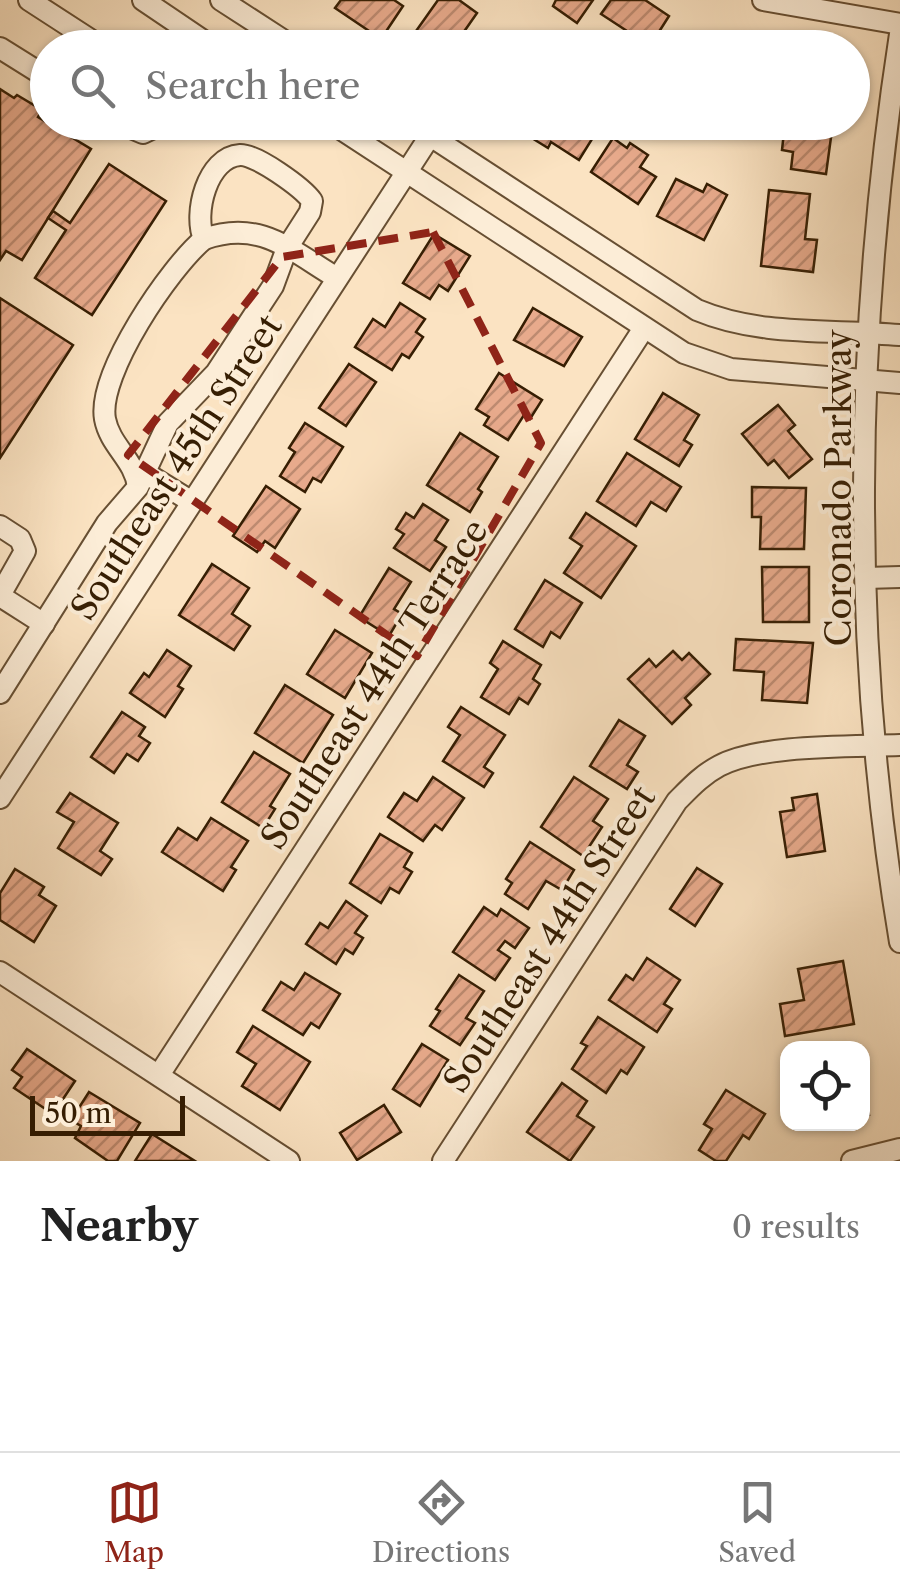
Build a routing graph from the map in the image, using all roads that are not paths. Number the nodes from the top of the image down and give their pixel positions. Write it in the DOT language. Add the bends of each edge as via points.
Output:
graph roads {
  1 [pos="29,0"];
  2 [pos="143,0"];
  3 [pos="221,0"];
  4 [pos="763,0"];
  5 [pos="900,24"];
  6 [pos="75,30"];
  7 [pos="187,30"];
  8 [pos="267,30"];
  9 [pos="900,34"];
  10 [pos="0,48"];
  11 [pos="30,67"];
  12 [pos="357,140"];
  13 [pos="427,140"];
  14 [pos="436,140"];
  15 [pos="406,172"];
  16 [pos="890,192"];
  17 [pos="204,238"];
  18 [pos="288,248"];
  19 [pos="336,278"];
  20 [pos="644,328"];
  21 [pos="868,332"];
  22 [pos="900,335"];
  23 [pos="866,379"];
  24 [pos="900,383"];
  25 [pos="143,480"];
  26 [pos="192,502"];
  27 [pos="0,526"];
  28 [pos="900,576"];
  29 [pos="866,578"];
  30 [pos="0,595"];
  31 [pos="44,624"];
  32 [pos="0,693"];
  33 [pos="900,744"];
  34 [pos="878,746"];
  35 [pos="0,798"];
  36 [pos="900,942"];
  37 [pos="0,972"];
  38 [pos="159,1075"];
  39 [pos="900,1149"];
  40 [pos="289,1161"];
  41 [pos="443,1161"];
  42 [pos="852,1161"];
  1 -- 6 [label="street"];
  2 -- 7 [label="street"];
  3 -- 8 [label="street"];
  4 -- 5 [label="street"];
  9 -- 16 [label="street, Coronado Parkway"];
  10 -- 11 [label="street"];
  12 -- 15 [label="street"];
  13 -- 15 [label="street, Southeast 45th Street"];
  14 -- 21 [label="street" via="697,310 754,328"];
  15 -- 19 [label="street, Southeast 45th Street"];
  15 -- 20 [label="street"];
  16 -- 21 [label="street, Coronado Parkway"];
  17 -- 18 [label="street" via="244,230"];
  17 -- 18 [label="street" via="198,211 204,192 238,154 251,156 312,200"];
  17 -- 25 [label="street" via="187,253 122,352 104,396 109,434"];
  18 -- 19 [label="street"];
  18 -- 25 [label="street" via="272,286 216,373 168,423"];
  19 -- 26 [label="street, Southeast 45th Street"];
  20 -- 23 [label="street" via="684,353 731,368"];
  20 -- 38 [label="street, Southeast 44th Terrace"];
  21 -- 22 [label="street"];
  21 -- 23 [label="street, Coronado Parkway"];
  23 -- 24 [label="street"];
  23 -- 29 [label="street, Coronado Parkway"];
  25 -- 26 [label="street"];
  25 -- 31 [label="street" via="107,523"];
  26 -- 35 [label="street, Southeast 45th Street"];
  27 -- 30 [label="street" via="20,538 25,551"];
  28 -- 29 [label="street"];
  29 -- 34 [label="street, Coronado Parkway"];
  30 -- 31 [label="street"];
  31 -- 32 [label="street"];
  33 -- 34 [label="street, Southeast 44th Street"];
  34 -- 36 [label="street, Coronado Parkway"];
  34 -- 41 [label="street, Southeast 44th Street" via="745,756 696,781"];
  37 -- 38 [label="street"];
  38 -- 40 [label="street"];
  39 -- 42 [label="street"];
}
